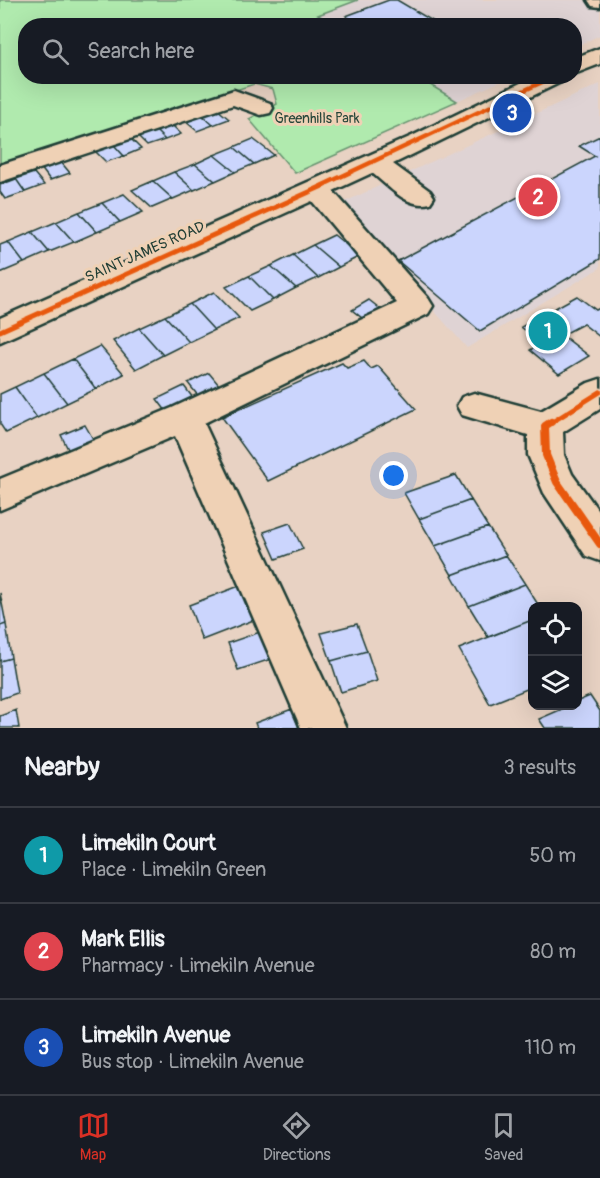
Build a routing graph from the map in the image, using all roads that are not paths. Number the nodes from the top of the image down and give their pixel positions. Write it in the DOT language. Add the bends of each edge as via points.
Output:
graph roads {
  1 [pos="600,55"];
  2 [pos="582,63"];
  3 [pos="538,84"];
  4 [pos="261,108"];
  5 [pos="374,162"];
  6 [pos="0,174"];
  7 [pos="317,187"];
  8 [pos="420,197"];
  9 [pos="0,331"];
  10 [pos="600,392"];
  11 [pos="474,406"];
  12 [pos="184,417"];
  13 [pos="545,426"];
  14 [pos="0,495"];
  15 [pos="600,544"];
  16 [pos="324,728"];
  1 -- 2 [label="street"];
  3 -- 5 [label="street, SAINT JAMES ROAD"];
  4 -- 6 [label="street" via="234,97"];
  5 -- 7 [label="street, SAINT JAMES ROAD"];
  5 -- 8 [label="street"];
  7 -- 9 [label="street, SAINT JAMES ROAD"];
  7 -- 12 [label="street" via="417,306"];
  10 -- 13 [label="street"];
  11 -- 13 [label="street"];
  12 -- 14 [label="street"];
  12 -- 16 [label="street"];
  13 -- 15 [label="street" via="546,455 557,482"];
}
